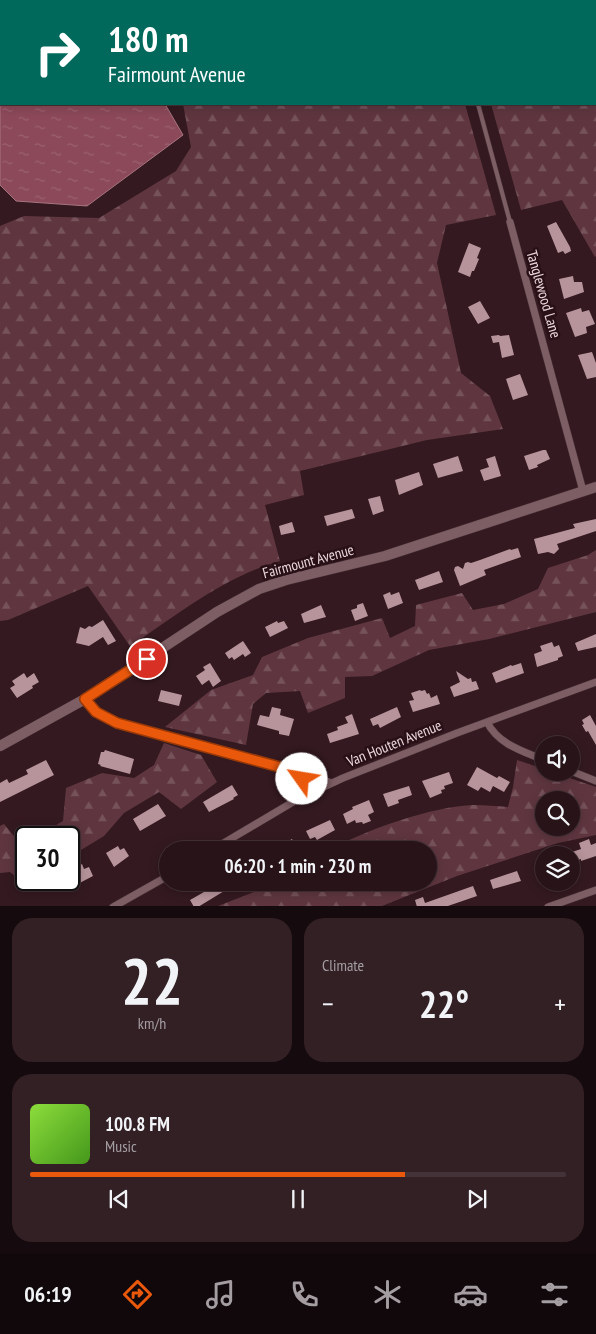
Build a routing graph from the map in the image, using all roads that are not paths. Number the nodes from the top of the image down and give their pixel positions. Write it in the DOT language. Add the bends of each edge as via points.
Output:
graph roads {
  1 [pos="478,105"];
  2 [pos="510,222"];
  3 [pos="596,487"];
  4 [pos="583,491"];
  5 [pos="596,682"];
  6 [pos="85,699"];
  7 [pos="487,722"];
  8 [pos="0,746"];
  9 [pos="535,756"];
  10 [pos="298,772"];
  11 [pos="580,774"];
  12 [pos="596,780"];
  13 [pos="332,783"];
  14 [pos="298,799"];
  15 [pos="227,841"];
  16 [pos="159,881"];
  17 [pos="596,890"];
  18 [pos="113,906"];
  19 [pos="548,906"];
  1 -- 2 [label="lane, Tanglewood Lane"];
  2 -- 4 [label="street, Tanglewood Lane"];
  3 -- 4 [label="main road, Fairmount Avenue"];
  4 -- 6 [label="main road, Fairmount Avenue" via="385,556 259,589"];
  5 -- 7 [label="street, Van Houten Avenue"];
  6 -- 8 [label="main road, Fairmount Avenue"];
  6 -- 10 [label="street" via="96,712 117,723"];
  7 -- 9 [label="street" via="496,736"];
  7 -- 13 [label="street, Van Houten Avenue"];
  10 -- 13 [label="street"];
  10 -- 14 [label="street" via="302,783"];
  11 -- 12 [label="street"];
  13 -- 14 [label="street, Van Houten Avenue"];
  14 -- 15 [label="street, Van Houten Avenue"];
  16 -- 18 [label="street"];
  17 -- 19 [label="street"];
}
